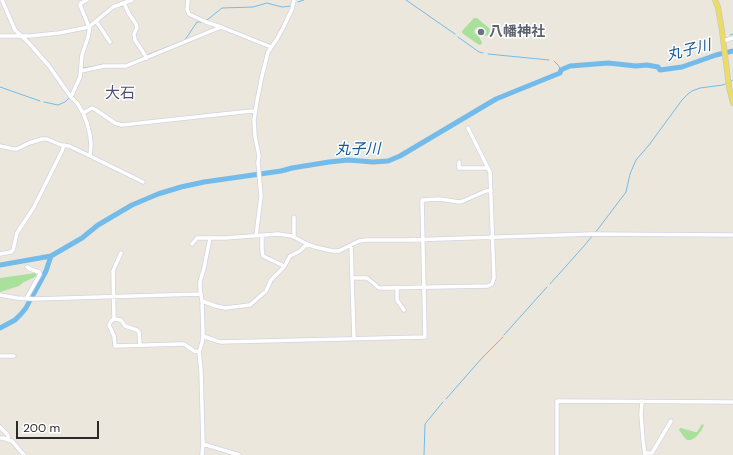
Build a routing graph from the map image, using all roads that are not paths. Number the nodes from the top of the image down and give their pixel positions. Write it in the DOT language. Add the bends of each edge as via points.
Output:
graph roads {
  1 [pos="2,0"];
  2 [pos="87,0"];
  3 [pos="132,0"];
  4 [pos="188,0"];
  5 [pos="294,0"];
  6 [pos="715,0"];
  7 [pos="124,3"];
  8 [pos="96,21"];
  9 [pos="89,27"];
  10 [pos="221,27"];
  11 [pos="0,36"];
  12 [pos="22,36"];
  13 [pos="733,38"];
  14 [pos="723,41"];
  15 [pos="110,42"];
  16 [pos="271,47"];
  17 [pos="146,58"];
  18 [pos="81,71"];
  19 [pos="71,97"];
  20 [pos="733,103"];
  21 [pos="255,111"];
  22 [pos="83,113"];
  23 [pos="468,128"];
  24 [pos="64,145"];
  25 [pos="0,146"];
  26 [pos="90,156"];
  27 [pos="458,162"];
  28 [pos="488,168"];
  29 [pos="143,182"];
  30 [pos="491,190"];
  31 [pos="294,217"];
  32 [pos="262,235"];
  33 [pos="733,235"];
  34 [pos="256,236"];
  35 [pos="294,237"];
  36 [pos="492,237"];
  37 [pos="210,238"];
  38 [pos="423,239"];
  39 [pos="192,244"];
  40 [pos="307,244"];
  41 [pos="351,245"];
  42 [pos="121,253"];
  43 [pos="0,254"];
  44 [pos="284,266"];
  45 [pos="27,267"];
  46 [pos="352,278"];
  47 [pos="397,288"];
  48 [pos="424,288"];
  49 [pos="200,294"];
  50 [pos="0,295"];
  51 [pos="114,297"];
  52 [pos="26,299"];
  53 [pos="202,301"];
  54 [pos="404,310"];
  55 [pos="114,319"];
  56 [pos="203,336"];
  57 [pos="354,339"];
  58 [pos="140,345"];
  59 [pos="199,352"];
  60 [pos="0,356"];
  61 [pos="14,356"];
  62 [pos="642,401"];
  63 [pos="733,402"];
  64 [pos="671,421"];
  65 [pos="0,427"];
  66 [pos="0,438"];
  67 [pos="8,440"];
  68 [pos="203,444"];
  69 [pos="645,454"];
  70 [pos="24,455"];
  71 [pos="202,455"];
  72 [pos="239,455"];
  73 [pos="557,455"];
  1 -- 12 [label="street" via="15,30"];
  2 -- 9 [label="street" via="80,5"];
  3 -- 7 [label="street"];
  4 -- 10 [label="street" via="190,14"];
  5 -- 16 [label="street" via="284,26"];
  6 -- 14 [label="main road"];
  7 -- 8 [label="street" via="113,7"];
  7 -- 17 [label="street" via="136,24 135,40"];
  8 -- 9 [label="street"];
  8 -- 15 [label="street"];
  9 -- 12 [label="street"];
  9 -- 18 [label="street"];
  10 -- 16 [label="street"];
  10 -- 17 [label="street"];
  11 -- 12 [label="street"];
  12 -- 19 [label="street" via="49,66"];
  13 -- 14 [label="street"];
  14 -- 20 [label="main road"];
  16 -- 21 [label="street" via="265,61"];
  17 -- 18 [label="street" via="126,66 104,66"];
  18 -- 19 [label="street"];
  19 -- 22 [label="street"];
  21 -- 22 [label="street" via="122,125 114,123 92,108"];
  21 -- 34 [label="street" via="261,196"];
  22 -- 26 [label="street" via="90,135"];
  23 -- 28 [label="street"];
  24 -- 25 [label="street" via="42,139 17,149"];
  24 -- 26 [label="street" via="74,147"];
  24 -- 43 [label="street" via="34,207 17,234 13,250"];
  26 -- 29 [label="street"];
  27 -- 28 [label="street" via="458,168"];
  28 -- 30 [label="street"];
  30 -- 36 [label="street"];
  30 -- 38 [label="street" via="459,202 422,200"];
  31 -- 35 [label="street"];
  32 -- 34 [label="street"];
  32 -- 35 [label="street" via="284,234"];
  32 -- 44 [label="street" via="263,256"];
  33 -- 36 [label="street" via="594,234"];
  34 -- 37 [label="street"];
  35 -- 40 [label="street"];
  36 -- 38 [label="street"];
  36 -- 48 [label="street" via="494,278 490,286"];
  37 -- 39 [label="street" via="196,238"];
  37 -- 49 [label="street" via="200,282"];
  38 -- 41 [label="street" via="367,240"];
  38 -- 48 [label="street"];
  40 -- 41 [label="street" via="333,251"];
  40 -- 44 [label="street" via="290,256"];
  41 -- 46 [label="street"];
  42 -- 51 [label="street" via="113,271"];
  44 -- 53 [label="street" via="263,294 250,305 225,308"];
  45 -- 52 [label="street" via="40,274"];
  46 -- 47 [label="street" via="367,278 379,288"];
  46 -- 57 [label="street"];
  47 -- 48 [label="street"];
  47 -- 54 [label="street" via="397,300"];
  48 -- 57 [label="street" via="425,337"];
  49 -- 51 [label="street"];
  49 -- 53 [label="street"];
  50 -- 52 [label="street"];
  51 -- 52 [label="street"];
  51 -- 55 [label="street"];
  53 -- 56 [label="street"];
  55 -- 58 [label="street" via="121,320 126,327 139,332"];
  55 -- 58 [label="street" via="109,325 116,346"];
  56 -- 57 [label="street" via="217,342"];
  56 -- 59 [label="street"];
  58 -- 59 [label="street" via="184,344"];
  59 -- 68 [label="street"];
  60 -- 61 [label="street"];
  62 -- 63 [label="street"];
  62 -- 69 [label="street"];
  62 -- 73 [label="street" via="557,401"];
  64 -- 69 [label="street" via="652,453"];
  65 -- 67 [label="street" via="7,434"];
  66 -- 67 [label="street"];
  67 -- 70 [label="street" via="12,441"];
  68 -- 71 [label="street"];
  68 -- 72 [label="street"];
}
